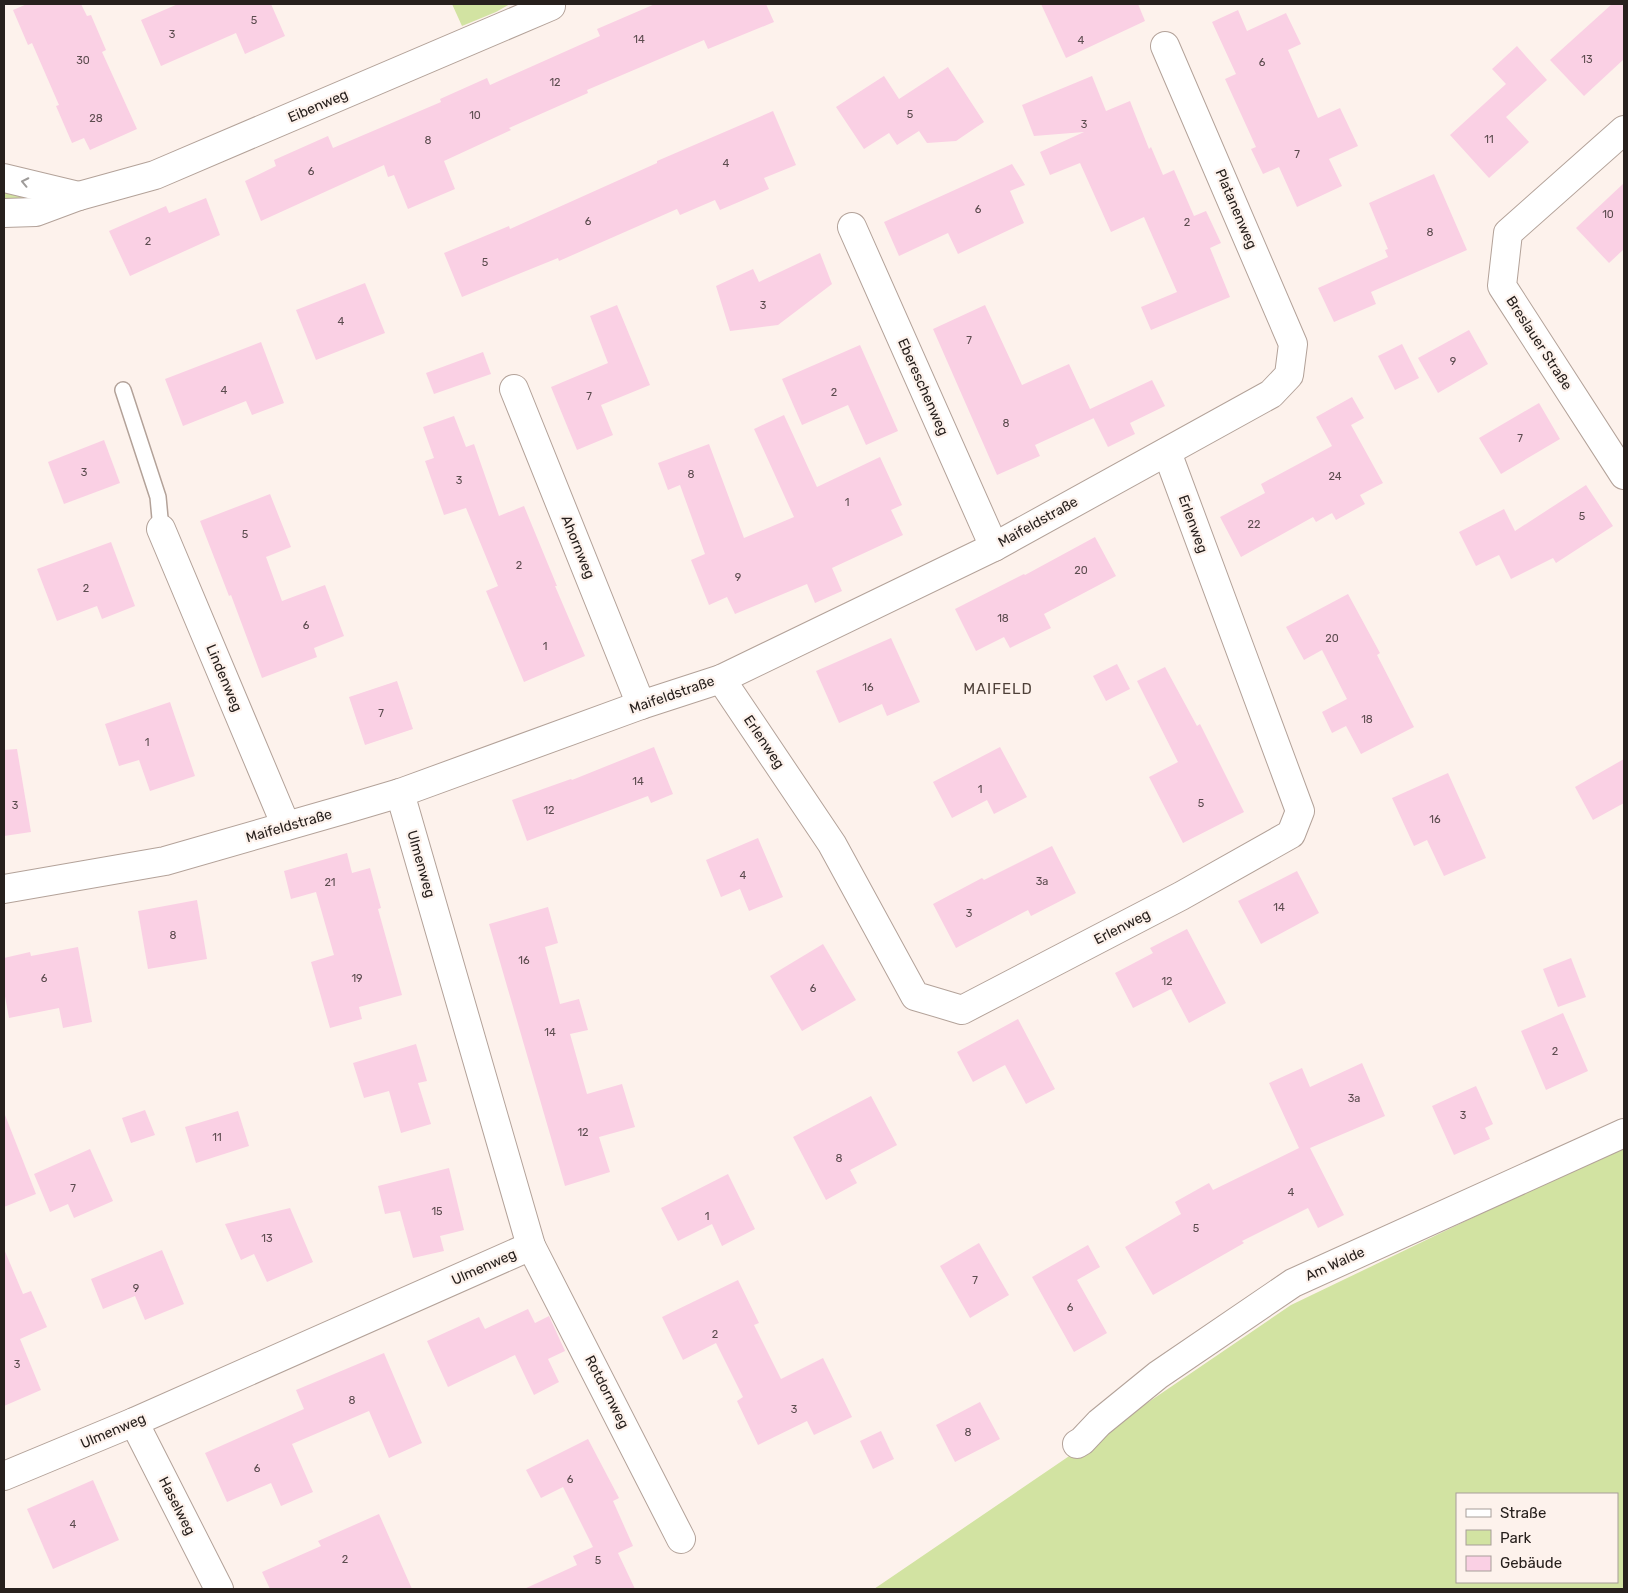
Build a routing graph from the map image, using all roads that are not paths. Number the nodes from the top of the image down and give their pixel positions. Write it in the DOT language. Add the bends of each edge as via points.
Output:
graph roads {
  1 [pos="550,4"];
  2 [pos="1165,46"];
  3 [pos="1624,130"];
  4 [pos="4,178"];
  5 [pos="79,196"];
  6 [pos="4,212"];
  7 [pos="852,226"];
  8 [pos="1289,375"];
  9 [pos="514,389"];
  10 [pos="123,390"];
  11 [pos="1167,452"];
  12 [pos="1624,475"];
  13 [pos="161,529"];
  14 [pos="994,547"];
  15 [pos="721,679"];
  16 [pos="641,706"];
  17 [pos="400,793"];
  18 [pos="286,826"];
  19 [pos="4,889"];
  20 [pos="1624,1133"];
  21 [pos="531,1246"];
  22 [pos="134,1422"];
  23 [pos="1077,1444"];
  24 [pos="4,1476"];
  25 [pos="681,1539"];
  26 [pos="219,1589"];
  1 -- 5 [label="street, Eibenweg" via="155,175"];
  2 -- 8 [label="street, Platanenweg" via="1293,344"];
  3 -- 12 [label="street, Breslauer Straße" via="1508,232 1502,286"];
  5 -- 4 [label="street, Eibenweg, one-way"];
  5 -- 6 [label="street, Eibenweg" via="36,212"];
  7 -- 14 [label="street, Ebereschenweg"];
  8 -- 11 [label="street, Maifeldstraße" via="1271,394"];
  9 -- 16 [label="street, Ahornweg"];
  10 -- 13 [label="lane" via="158,497"];
  11 -- 14 [label="street, Maifeldstraße"];
  11 -- 15 [label="street, Erlenweg" via="1300,811 1291,834 1181,896 962,1010 915,996 832,844"];
  13 -- 18 [label="street, Lindenweg"];
  14 -- 15 [label="street, Maifeldstraße"];
  15 -- 16 [label="street, Maifeldstraße"];
  16 -- 17 [label="street, Maifeldstraße"];
  17 -- 18 [label="street, Maifeldstraße"];
  17 -- 21 [label="street, Ulmenweg"];
  18 -- 19 [label="street, Maifeldstraße" via="165,861"];
  20 -- 23 [label="street, Am Walde" via="1293,1283 1158,1375"];
  21 -- 22 [label="street, Ulmenweg"];
  21 -- 25 [label="street, Rotdornweg"];
  22 -- 24 [label="street, Ulmenweg"];
  22 -- 26 [label="street, Haselweg"];
}
